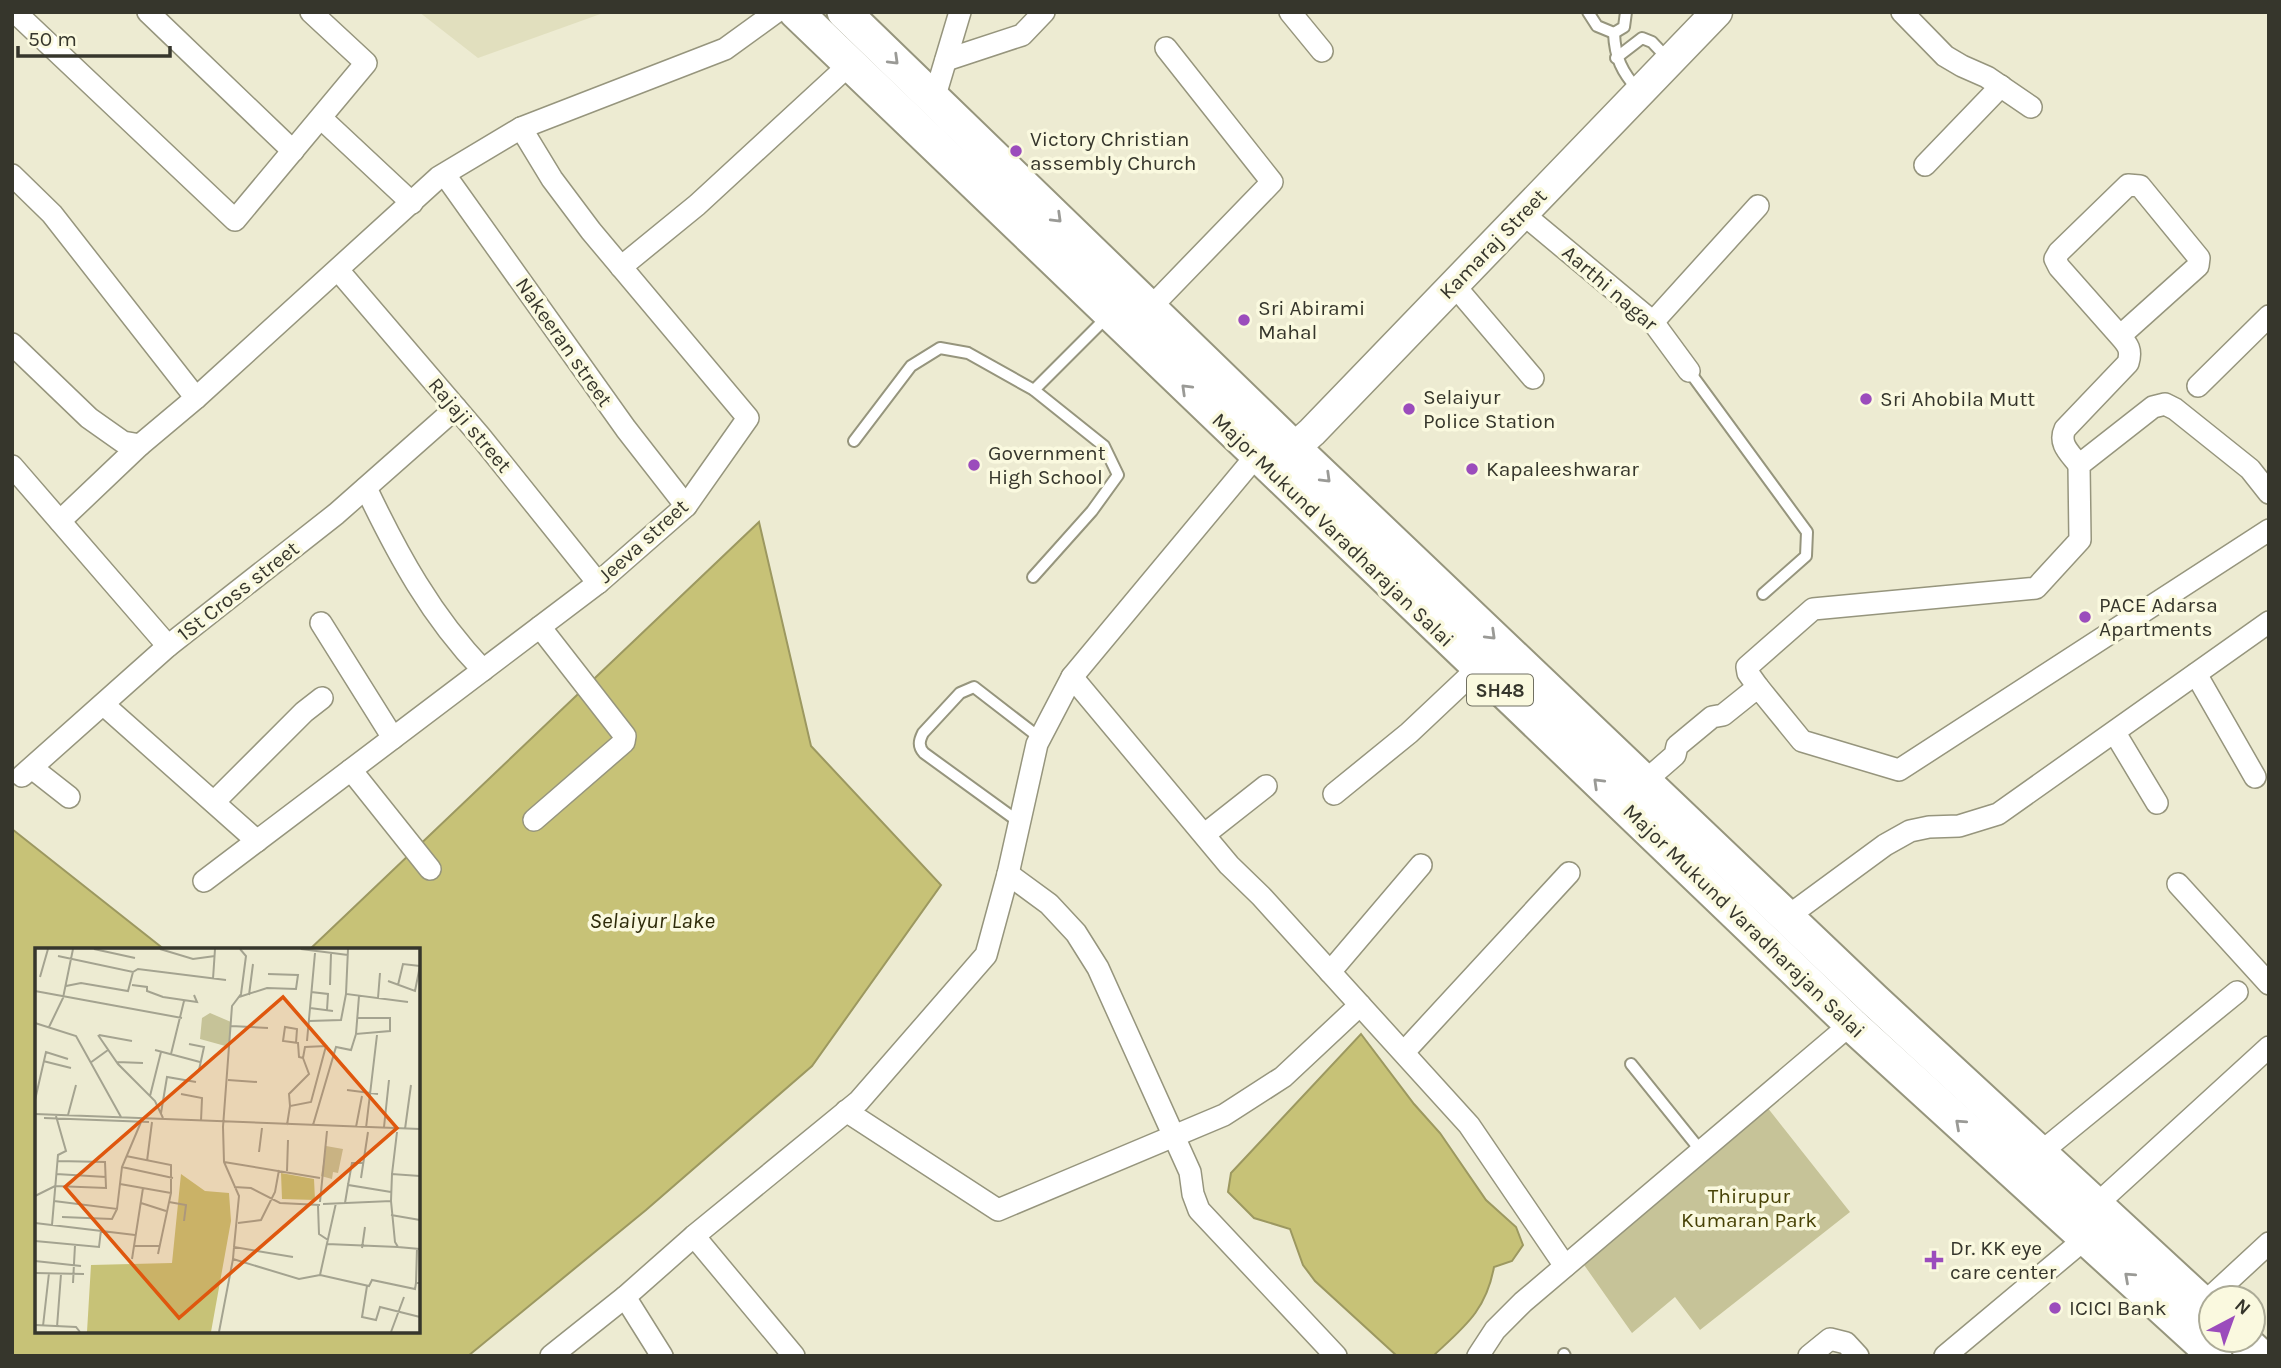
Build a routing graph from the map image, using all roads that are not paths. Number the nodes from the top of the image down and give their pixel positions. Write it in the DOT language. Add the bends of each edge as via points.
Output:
graph roads {
  1 [pos="15,12"];
  2 [pos="148,12"];
  3 [pos="311,12"];
  4 [pos="776,12"];
  5 [pos="796,12"];
  6 [pos="844,12"];
  7 [pos="960,12"];
  8 [pos="1044,12"];
  9 [pos="1290,12"];
  10 [pos="1588,12"];
  11 [pos="1626,12"];
  12 [pos="1717,12"];
  13 [pos="1902,12"];
  14 [pos="1614,33"];
  15 [pos="1166,48"];
  16 [pos="1322,51"];
  17 [pos="1616,58"];
  18 [pos="946,60"];
  19 [pos="1670,61"];
  20 [pos="850,64"];
  21 [pos="2001,86"];
  22 [pos="1639,92"];
  23 [pos="934,99"];
  24 [pos="2031,107"];
  25 [pos="321,118"];
  26 [pos="521,128"];
  27 [pos="293,151"];
  28 [pos="1925,165"];
  29 [pos="12,175"];
  30 [pos="445,175"];
  31 [pos="412,203"];
  32 [pos="1758,206"];
  33 [pos="1522,213"];
  34 [pos="621,267"];
  35 [pos="338,270"];
  36 [pos="1454,285"];
  37 [pos="1150,308"];
  38 [pos="1109,315"];
  39 [pos="2269,316"];
  40 [pos="1653,321"];
  41 [pos="2120,336"];
  42 [pos="12,344"];
  43 [pos="1689,371"];
  44 [pos="1533,379"];
  45 [pos="2198,386"];
  46 [pos="1034,390"];
  47 [pos="197,398"];
  48 [pos="456,408"];
  49 [pos="854,441"];
  50 [pos="140,446"];
  51 [pos="1294,448"];
  52 [pos="1258,458"];
  53 [pos="2079,465"];
  54 [pos="12,466"];
  55 [pos="366,488"];
  56 [pos="2269,493"];
  57 [pos="686,506"];
  58 [pos="60,521"];
  59 [pos="2269,530"];
  60 [pos="1033,577"];
  61 [pos="598,583"];
  62 [pos="1763,594"];
  63 [pos="2269,622"];
  64 [pos="321,623"];
  65 [pos="540,627"];
  66 [pos="168,646"];
  67 [pos="1478,668"];
  68 [pos="483,670"];
  69 [pos="2196,674"];
  70 [pos="1072,677"];
  71 [pos="1758,687"];
  72 [pos="322,698"];
  73 [pos="104,705"];
  74 [pos="2115,733"];
  75 [pos="393,738"];
  76 [pos="1040,738"];
  77 [pos="351,770"];
  78 [pos="2255,777"];
  79 [pos="1644,782"];
  80 [pos="1266,786"];
  81 [pos="1335,794"];
  82 [pos="69,797"];
  83 [pos="214,802"];
  84 [pos="2157,803"];
  85 [pos="534,820"];
  86 [pos="1205,834"];
  87 [pos="257,841"];
  88 [pos="1012,850"];
  89 [pos="1422,865"];
  90 [pos="430,869"];
  91 [pos="1569,873"];
  92 [pos="204,881"];
  93 [pos="2178,884"];
  94 [pos="1787,917"];
  95 [pos="1330,972"];
  96 [pos="2269,984"];
  97 [pos="2236,992"];
  98 [pos="1360,1005"];
  99 [pos="1851,1024"];
  100 [pos="2269,1047"];
  101 [pos="1404,1052"];
  102 [pos="1631,1064"];
  103 [pos="846,1111"];
  104 [pos="1174,1137"];
  105 [pos="1701,1151"];
  106 [pos="2040,1153"];
  107 [pos="2096,1205"];
  108 [pos="694,1236"];
  109 [pos="2082,1241"];
  110 [pos="2269,1242"];
  111 [pos="1565,1266"];
  112 [pos="2229,1284"];
  113 [pos="625,1297"];
  114 [pos="2197,1298"];
  115 [pos="551,1356"];
  116 [pos="662,1356"];
  117 [pos="794,1356"];
  118 [pos="1336,1356"];
  119 [pos="1478,1356"];
  120 [pos="1809,1356"];
  121 [pos="1858,1356"];
  122 [pos="1945,1356"];
  123 [pos="2215,1356"];
  1 -- 27 [label="street" via="235,220"];
  2 -- 27 [label="street"];
  3 -- 25 [label="street" via="366,63"];
  4 -- 26 [label="street" via="725,49"];
  5 -- 20 [label="main road, Major Mukund Varadharajan Salai / SH48"];
  6 -- 23 [label="main road, Major Mukund Varadharajan Salai / SH48, one-way"];
  7 -- 18 [label="street"];
  8 -- 18 [label="street" via="1022,35"];
  9 -- 16 [label="street"];
  10 -- 14 [label="lane" via="1597,26"];
  11 -- 14 [label="lane" via="1624,27"];
  12 -- 19 [label="street, Kamaraj Street"];
  13 -- 21 [label="street" via="1945,56"];
  14 -- 17 [label="lane"];
  15 -- 37 [label="street" via="1272,182"];
  17 -- 19 [label="lane" via="1642,38 1653,41"];
  17 -- 22 [label="lane"];
  18 -- 23 [label="street"];
  19 -- 22 [label="street, Kamaraj Street"];
  20 -- 34 [label="street" via="697,205"];
  20 -- 38 [label="main road, Major Mukund Varadharajan Salai / SH48"];
  21 -- 24 [label="street"];
  21 -- 28 [label="street"];
  22 -- 33 [label="street, Kamaraj Street"];
  23 -- 37 [label="main road, Major Mukund Varadharajan Salai / SH48, one-way"];
  25 -- 27 [label="street"];
  25 -- 31 [label="street"];
  26 -- 30 [label="street"];
  26 -- 34 [label="street, Jeeva street" via="552,179"];
  29 -- 47 [label="street" via="52,214"];
  30 -- 31 [label="street"];
  30 -- 57 [label="street, Nakeeran street"];
  31 -- 35 [label="street"];
  32 -- 40 [label="street"];
  33 -- 36 [label="street, Kamaraj Street"];
  33 -- 40 [label="street, Aarthi nagar"];
  34 -- 57 [label="street, Jeeva street" via="748,418"];
  35 -- 47 [label="street"];
  35 -- 48 [label="street, Rajaji street"];
  36 -- 44 [label="street"];
  36 -- 51 [label="street, Kamaraj Street"];
  37 -- 51 [label="main road, Major Mukund Varadharajan Salai / SH48"];
  38 -- 46 [label="lane"];
  52 -- 38 [label="main road, Major Mukund Varadharajan Salai / SH48, one-way"];
  39 -- 45 [label="street"];
  40 -- 43 [label="street, Aarthi nagar"];
  41 -- 41 [label="street" via="2055,259 2128,185 2135,184 2199,258 2197,266"];
  41 -- 53 [label="street" via="2129,345 2128,363 2061,436"];
  42 -- 50 [label="street" via="89,418 122,442"];
  43 -- 62 [label="lane" via="1807,532 1806,556"];
  46 -- 49 [label="lane" via="968,353 940,348 911,366"];
  46 -- 60 [label="lane" via="1104,446 1118,475"];
  47 -- 50 [label="street"];
  48 -- 55 [label="street, 1St Cross street"];
  48 -- 61 [label="street, Rajaji street"];
  50 -- 58 [label="street"];
  51 -- 52 [label="street, Kamaraj Street"];
  51 -- 79 [label="main road, Major Mukund Varadharajan Salai / SH48, one-way"];
  52 -- 67 [label="main road, Major Mukund Varadharajan Salai / SH48"];
  52 -- 70 [label="street"];
  53 -- 56 [label="street" via="2153,407 2165,404 2250,469"];
  53 -- 71 [label="street" via="2080,540 2036,588 1813,609 1751,661 1748,673"];
  54 -- 58 [label="street"];
  55 -- 66 [label="street, 1St Cross street"];
  55 -- 68 [label="street" via="397,552 440,620"];
  57 -- 61 [label="street, Jeeva street"];
  58 -- 66 [label="street"];
  59 -- 71 [label="street" via="1899,769 1802,741"];
  61 -- 65 [label="street, Jeeva street"];
  63 -- 69 [label="street"];
  64 -- 75 [label="street"];
  65 -- 68 [label="street, Jeeva street"];
  65 -- 85 [label="street" via="625,736"];
  66 -- 73 [label="street, 1St Cross street"];
  67 -- 81 [label="street"];
  99 -- 67 [label="main road, Major Mukund Varadharajan Salai / SH48, one-way"];
  68 -- 75 [label="street, Jeeva street"];
  69 -- 74 [label="street"];
  69 -- 78 [label="street"];
  70 -- 76 [label="street"];
  70 -- 86 [label="street"];
  71 -- 79 [label="street" via="1723,715 1721,725 1695,747 1675,755"];
  72 -- 83 [label="street"];
  73 -- 82 [label="street, 1St Cross street" via="27,772"];
  73 -- 83 [label="street"];
  74 -- 84 [label="street"];
  74 -- 94 [label="street" via="1998,814 1959,826 1910,831"];
  75 -- 77 [label="street, Jeeva street"];
  76 -- 88 [label="street"];
  76 -- 88 [label="lane" via="974,687 960,693 919,740 924,753"];
  77 -- 87 [label="street, Jeeva street"];
  77 -- 90 [label="street"];
  79 -- 94 [label="main road, Major Mukund Varadharajan Salai / SH48"];
  80 -- 86 [label="street"];
  83 -- 87 [label="street"];
  86 -- 95 [label="street"];
  87 -- 92 [label="street, Jeeva street"];
  88 -- 103 [label="street" via="986,955"];
  88 -- 104 [label="street" via="1098,968"];
  89 -- 95 [label="street"];
  91 -- 101 [label="street"];
  93 -- 96 [label="street"];
  94 -- 106 [label="main road, Major Mukund Varadharajan Salai / SH48"];
  95 -- 98 [label="street"];
  97 -- 106 [label="street"];
  98 -- 101 [label="street"];
  98 -- 104 [label="street" via="1283,1077 1224,1115"];
  99 -- 105 [label="street"];
  109 -- 99 [label="main road, Major Mukund Varadharajan Salai / SH48, one-way"];
  100 -- 107 [label="street"];
  101 -- 111 [label="street" via="1469,1125"];
  102 -- 105 [label="lane"];
  103 -- 104 [label="street" via="998,1210"];
  103 -- 108 [label="street"];
  104 -- 118 [label="street" via="1190,1172 1199,1210"];
  105 -- 111 [label="street"];
  106 -- 107 [label="main road, Major Mukund Varadharajan Salai / SH48"];
  107 -- 114 [label="main road, Major Mukund Varadharajan Salai / SH48"];
  108 -- 113 [label="street"];
  108 -- 117 [label="street"];
  109 -- 122 [label="street"];
  123 -- 109 [label="main road, Major Mukund Varadharajan Salai / SH48, one-way"];
  110 -- 112 [label="street"];
  111 -- 119 [label="street" via="1507,1316"];
  113 -- 115 [label="street"];
  113 -- 116 [label="street"];
  120 -- 121 [label="street" via="1830,1339 1846,1343"];
}
